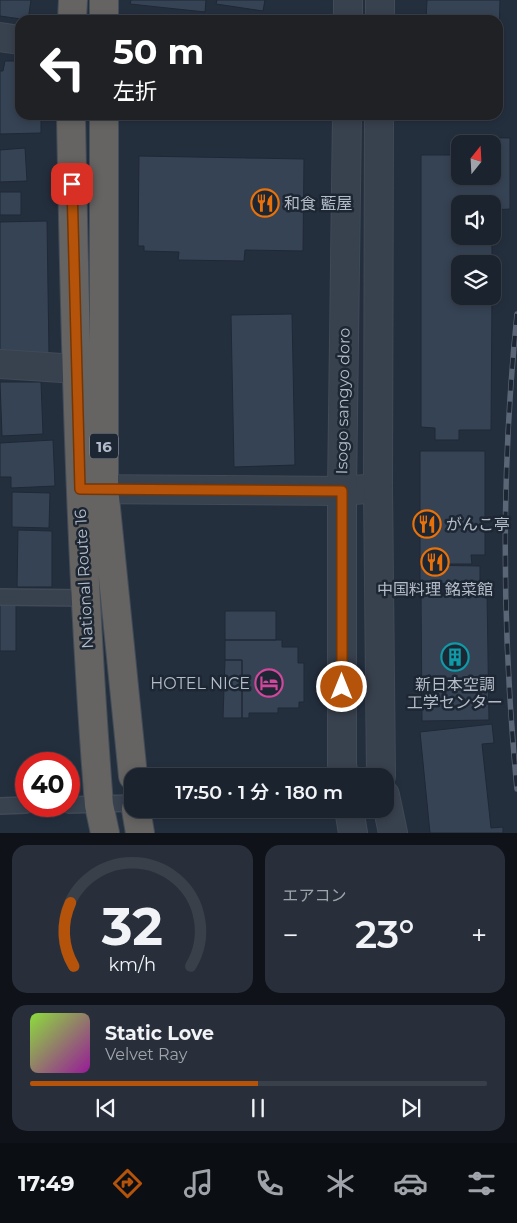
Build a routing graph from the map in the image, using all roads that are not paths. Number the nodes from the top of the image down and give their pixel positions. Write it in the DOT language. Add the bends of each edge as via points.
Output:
graph roads {
  1 [pos="73,0"];
  2 [pos="104,0"];
  3 [pos="348,0"];
  4 [pos="380,0"];
  5 [pos="72,15"];
  6 [pos="104,15"];
  7 [pos="348,15"];
  8 [pos="380,15"];
  9 [pos="0,37"];
  10 [pos="15,39"];
  11 [pos="71,120"];
  12 [pos="104,120"];
  13 [pos="347,120"];
  14 [pos="379,120"];
  15 [pos="0,364"];
  16 [pos="77,369"];
  17 [pos="92,488"];
  18 [pos="378,488"];
  19 [pos="342,491"];
  20 [pos="0,598"];
  21 [pos="84,598"];
  22 [pos="132,768"];
  23 [pos="343,768"];
  24 [pos="381,768"];
  25 [pos="124,803"];
  26 [pos="80,805"];
  27 [pos="99,805"];
  28 [pos="0,806"];
  29 [pos="15,806"];
  30 [pos="138,818"];
  31 [pos="350,818"];
  32 [pos="390,818"];
  33 [pos="105,833"];
  34 [pos="140,833"];
  35 [pos="353,833"];
  36 [pos="393,833"];
  1 -- 5 [label="highway"];
  2 -- 6 [label="highway"];
  3 -- 7 [label="street"];
  4 -- 8 [label="street"];
  9 -- 10 [label="street"];
  11 -- 16 [label="highway, National Route 16 / 16"];
  12 -- 17 [label="highway, National Route 16 / 16"];
  13 -- 19 [label="street, Isogo sangyo doro"];
  14 -- 18 [label="street, Isogo sangyo doro"];
  15 -- 16 [label="street"];
  16 -- 17 [label="highway, National Route 16 / 16"];
  17 -- 19 [label="street"];
  17 -- 21 [label="highway, National Route 16 / 16"];
  17 -- 22 [label="highway, National Route 16 / 16"];
  18 -- 19 [label="street"];
  18 -- 24 [label="street, Isogo sangyo doro"];
  19 -- 23 [label="street, Isogo sangyo doro"];
  20 -- 21 [label="lane"];
  21 -- 27 [label="highway, National Route 16 / 16"];
  25 -- 27 [label="lane"];
  26 -- 27 [label="lane"];
  27 -- 33 [label="highway, National Route 16 / 16"];
  28 -- 29 [label="lane"];
  30 -- 34 [label="highway"];
  31 -- 35 [label="street"];
  32 -- 36 [label="street"];
}
